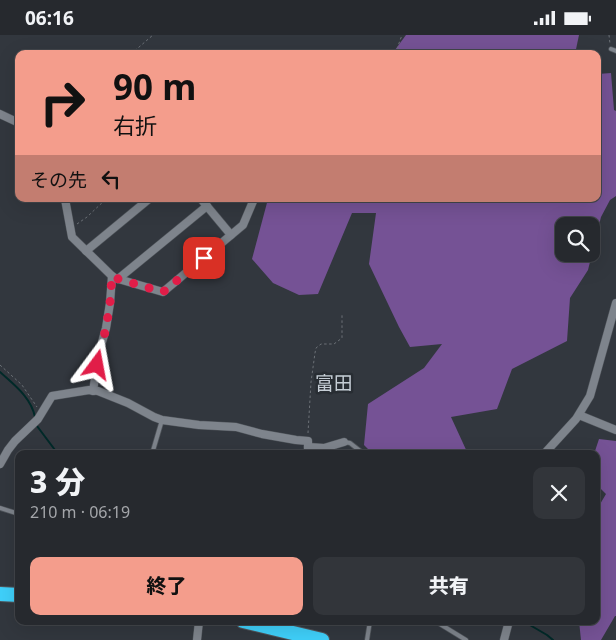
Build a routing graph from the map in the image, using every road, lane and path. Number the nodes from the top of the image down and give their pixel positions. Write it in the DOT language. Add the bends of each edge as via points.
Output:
graph roads {
  1 [pos="153,35"];
  2 [pos="402,35"];
  3 [pos="609,35"];
  4 [pos="136,50"];
  5 [pos="398,50"];
  6 [pos="614,50"];
  7 [pos="0,114"];
  8 [pos="15,121"];
  9 [pos="66,202"];
  10 [pos="103,202"];
  11 [pos="145,202"];
  12 [pos="204,202"];
  13 [pos="253,202"];
  14 [pos="207,206"];
  15 [pos="70,229"];
  16 [pos="231,235"];
  17 [pos="86,251"];
  18 [pos="115,278"];
  19 [pos="616,303"];
  20 [pos="342,315"];
  21 [pos="0,365"];
  22 [pos="93,391"];
  23 [pos="42,414"];
  24 [pos="579,415"];
  25 [pos="162,420"];
  26 [pos="616,430"];
  27 [pos="344,442"];
  28 [pos="308,447"];
  29 [pos="153,450"];
  30 [pos="359,450"];
  31 [pos="548,450"];
  32 [pos="0,464"];
  33 [pos="0,508"];
  34 [pos="15,513"];
  35 [pos="0,594"];
  36 [pos="15,595"];
  37 [pos="199,625"];
  38 [pos="261,625"];
  39 [pos="369,625"];
  40 [pos="441,625"];
  41 [pos="508,625"];
  42 [pos="197,640"];
  43 [pos="322,640"];
  44 [pos="367,640"];
  45 [pos="466,640"];
  46 [pos="504,640"];
  1 -- 4 [label="path"];
  2 -- 5 [label="path"];
  3 -- 6 [label="path"];
  7 -- 8 [label="street"];
  9 -- 15 [label="street"];
  10 -- 15 [label="path"];
  11 -- 17 [label="street"];
  12 -- 14 [label="street"];
  13 -- 16 [label="street" via="243,225"];
  14 -- 16 [label="street"];
  14 -- 18 [label="street"];
  15 -- 17 [label="street" via="72,237"];
  16 -- 18 [label="street" via="163,292"];
  17 -- 18 [label="street"];
  18 -- 22 [label="street"];
  19 -- 24 [label="street" via="590,396"];
  20 -- 28 [label="path" via="342,338 334,344 321,344 316,348"];
  21 -- 23 [label="path" via="22,385"];
  22 -- 23 [label="street" via="52,396"];
  22 -- 25 [label="street"];
  23 -- 32 [label="street" via="8,450"];
  24 -- 26 [label="street"];
  24 -- 31 [label="street"];
  25 -- 28 [label="street" via="236,427 296,440"];
  25 -- 29 [label="lane"];
  27 -- 28 [label="street" via="324,448"];
  27 -- 30 [label="lane"];
  33 -- 34 [label="lane"];
  35 -- 36 [label="highway"];
  37 -- 42 [label="street"];
  38 -- 43 [label="highway"];
  39 -- 44 [label="lane"];
  40 -- 45 [label="lane"];
  41 -- 46 [label="street"];
}
